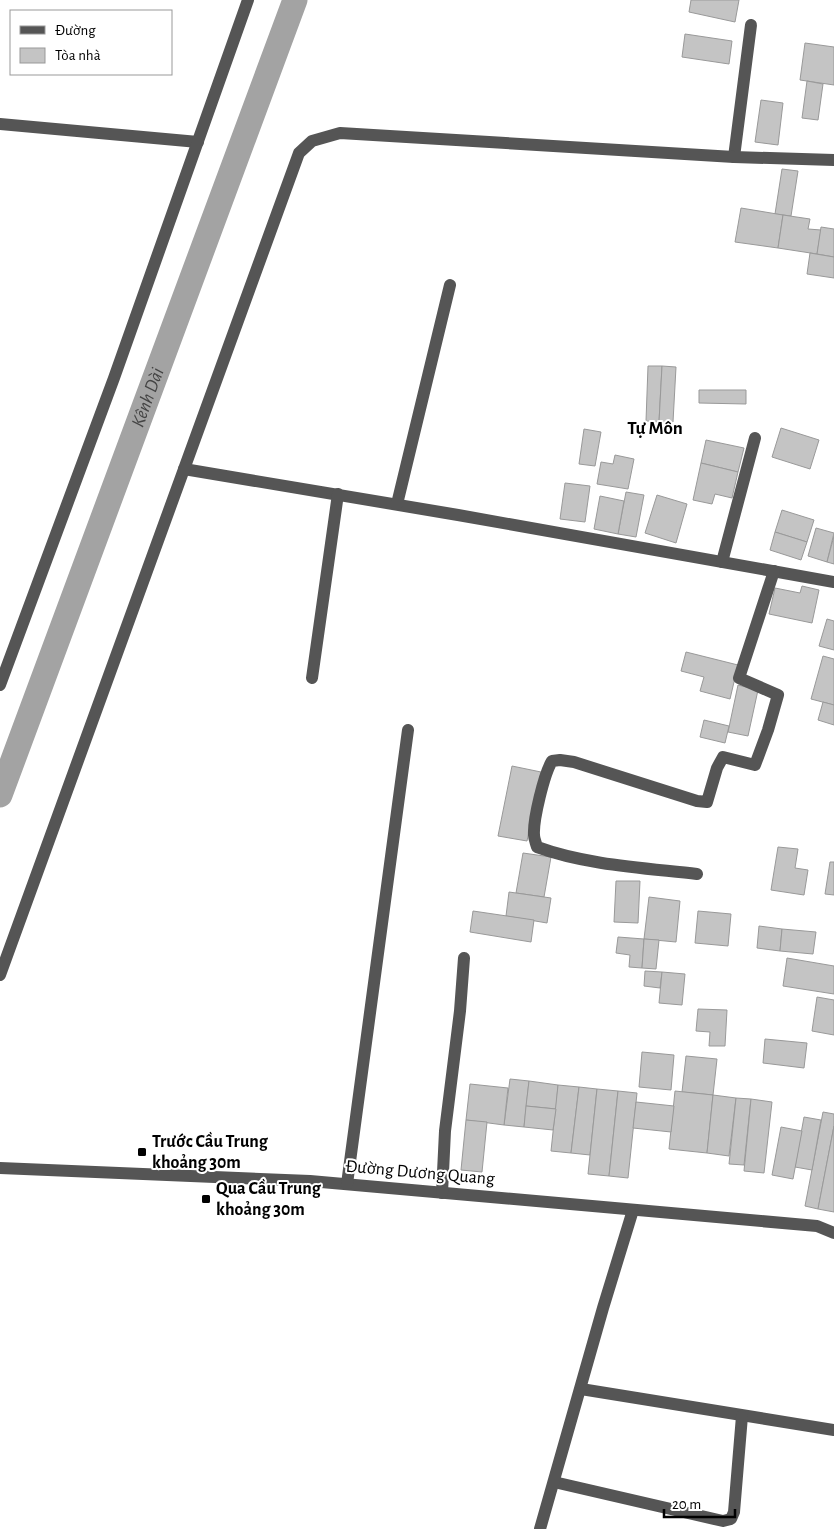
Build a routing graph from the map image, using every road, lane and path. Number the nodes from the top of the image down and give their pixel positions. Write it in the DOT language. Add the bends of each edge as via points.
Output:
graph roads {
  1 [pos="248,0"];
  2 [pos="751,25"];
  3 [pos="0,124"];
  4 [pos="198,142"];
  5 [pos="734,157"];
  6 [pos="834,160"];
  7 [pos="450,285"];
  8 [pos="755,438"];
  9 [pos="184,469"];
  10 [pos="338,494"];
  11 [pos="397,504"];
  12 [pos="722,562"];
  13 [pos="774,571"];
  14 [pos="834,582"];
  15 [pos="312,678"];
  16 [pos="1,681"];
  17 [pos="408,730"];
  18 [pos="697,874"];
  19 [pos="464,958"];
  20 [pos="0,975"];
  21 [pos="0,1168"];
  22 [pos="347,1184"];
  23 [pos="442,1193"];
  24 [pos="633,1210"];
  25 [pos="834,1233"];
  26 [pos="580,1390"];
  27 [pos="742,1416"];
  28 [pos="834,1430"];
  29 [pos="554,1482"];
  30 [pos="540,1529"];
  1 -- 4 [label="street"];
  2 -- 5 [label="street"];
  3 -- 4 [label="street"];
  4 -- 16 [label="street"];
  5 -- 6 [label="street"];
  5 -- 9 [label="street" via="340,133 312,141 299,153"];
  7 -- 11 [label="street"];
  8 -- 12 [label="street"];
  9 -- 10 [label="street"];
  9 -- 20 [label="street"];
  10 -- 11 [label="street"];
  10 -- 15 [label="street"];
  11 -- 12 [label="street"];
  12 -- 13 [label="street"];
  13 -- 14 [label="street"];
  13 -- 18 [label="street" via="739,678 778,695 755,765 723,757 716,768 707,802 574,762 552,761 536,813 534,836 537,847 606,863"];
  17 -- 22 [label="street"];
  19 -- 23 [label="street" via="445,1131"];
  21 -- 22 [label="street, Đường Dương Quang"];
  22 -- 23 [label="street, Đường Dương Quang"];
  23 -- 24 [label="street, Đường Dương Quang"];
  24 -- 25 [label="street, Đường Dương Quang" via="817,1226"];
  24 -- 26 [label="street"];
  26 -- 27 [label="street"];
  26 -- 29 [label="street"];
  27 -- 28 [label="street"];
  27 -- 29 [label="street" via="734,1512 731,1518 723,1521"];
  29 -- 30 [label="street"];
}
